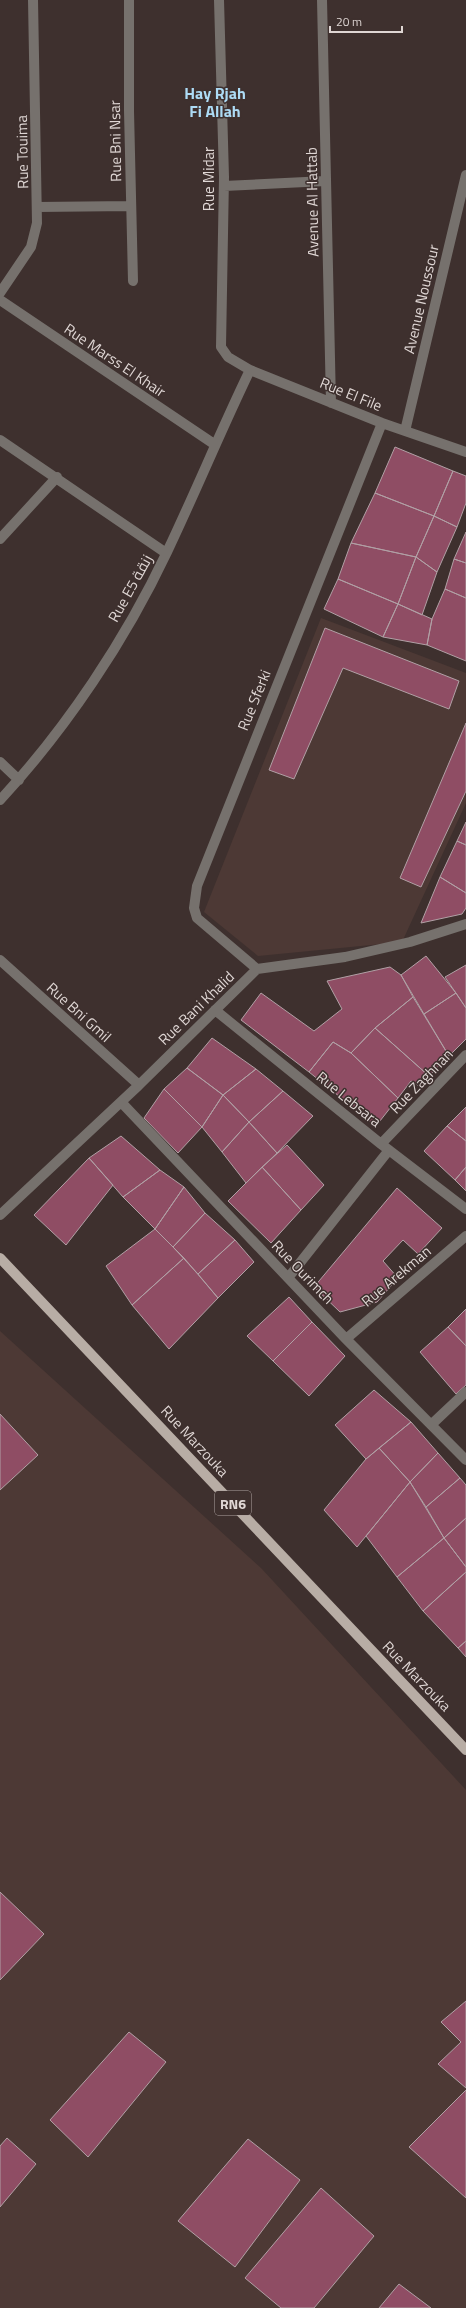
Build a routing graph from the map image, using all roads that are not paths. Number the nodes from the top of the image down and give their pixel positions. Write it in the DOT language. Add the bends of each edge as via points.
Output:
graph roads {
  1 [pos="33,0"];
  2 [pos="129,0"];
  3 [pos="220,0"];
  4 [pos="322,0"];
  5 [pos="466,175"];
  6 [pos="326,181"];
  7 [pos="224,186"];
  8 [pos="131,206"];
  9 [pos="37,207"];
  10 [pos="133,280"];
  11 [pos="0,293"];
  12 [pos="0,300"];
  13 [pos="228,357"];
  14 [pos="250,370"];
  15 [pos="331,403"];
  16 [pos="382,423"];
  17 [pos="405,431"];
  18 [pos="0,440"];
  19 [pos="214,444"];
  20 [pos="466,452"];
  21 [pos="57,477"];
  22 [pos="0,539"];
  23 [pos="166,553"];
  24 [pos="0,762"];
  25 [pos="19,780"];
  26 [pos="0,800"];
  27 [pos="466,924"];
  28 [pos="0,960"];
  29 [pos="257,969"];
  30 [pos="215,1010"];
  31 [pos="466,1055"];
  32 [pos="139,1085"];
  33 [pos="121,1102"];
  34 [pos="385,1147"];
  35 [pos="466,1208"];
  36 [pos="0,1216"];
  37 [pos="466,1236"];
  38 [pos="0,1258"];
  39 [pos="288,1278"];
  40 [pos="346,1339"];
  41 [pos="466,1392"];
  42 [pos="432,1424"];
  43 [pos="466,1460"];
  44 [pos="466,1750"];
  1 -- 9 [label="street, Rue Touima"];
  2 -- 8 [label="street, Rue Bni Nsar"];
  3 -- 7 [label="street, Rue Midar"];
  4 -- 6 [label="street, Avenue Al Hattab"];
  5 -- 17 [label="street, Avenue Noussour"];
  6 -- 7 [label="street"];
  6 -- 15 [label="street, Avenue Al Hattab"];
  7 -- 13 [label="street, Rue Midar" via="220,338 221,347"];
  8 -- 9 [label="street"];
  8 -- 10 [label="street, Rue Bni Nsar"];
  9 -- 11 [label="street, Rue Touima" via="37,223 31,247"];
  12 -- 19 [label="street, Rue Marss El Khair"];
  13 -- 14 [label="street, Rue El File"];
  14 -- 15 [label="street, Rue El File"];
  14 -- 19 [label="street, Rue E5 زنقة"];
  15 -- 16 [label="street, Rue El File"];
  16 -- 17 [label="street, Rue El File"];
  16 -- 29 [label="street, Rue Sferki" via="197,886 194,908 197,918"];
  17 -- 20 [label="street, Rue El File"];
  18 -- 21 [label="street"];
  19 -- 23 [label="street, Rue E5 زنقة"];
  21 -- 22 [label="street"];
  21 -- 23 [label="street"];
  23 -- 25 [label="street, Rue E5 زنقة" via="113,649 79,701"];
  24 -- 25 [label="street"];
  25 -- 26 [label="street, Rue E5 زنقة"];
  27 -- 29 [label="street" via="410,942 345,957"];
  28 -- 32 [label="street, Rue Bni Gmil"];
  29 -- 30 [label="street, Rue Bani Khalid"];
  30 -- 32 [label="street, Rue Bani Khalid"];
  30 -- 34 [label="street, Rue Lebsara"];
  31 -- 34 [label="street, Rue Zaghnan"];
  32 -- 33 [label="street, Rue Bani Khalid"];
  33 -- 36 [label="street, Rue Bani Khalid"];
  33 -- 39 [label="street, Rue Ourimch"];
  34 -- 35 [label="street, Rue Lebsara"];
  34 -- 39 [label="street, Rue Zaghnan"];
  37 -- 40 [label="street, Rue Arekman"];
  38 -- 44 [label="main road, Rue Marzouka / RN6"];
  39 -- 40 [label="street, Rue Ourimch"];
  40 -- 42 [label="street, Rue Ourimch"];
  41 -- 42 [label="street"];
  42 -- 43 [label="street, Rue Ourimch"];
}
